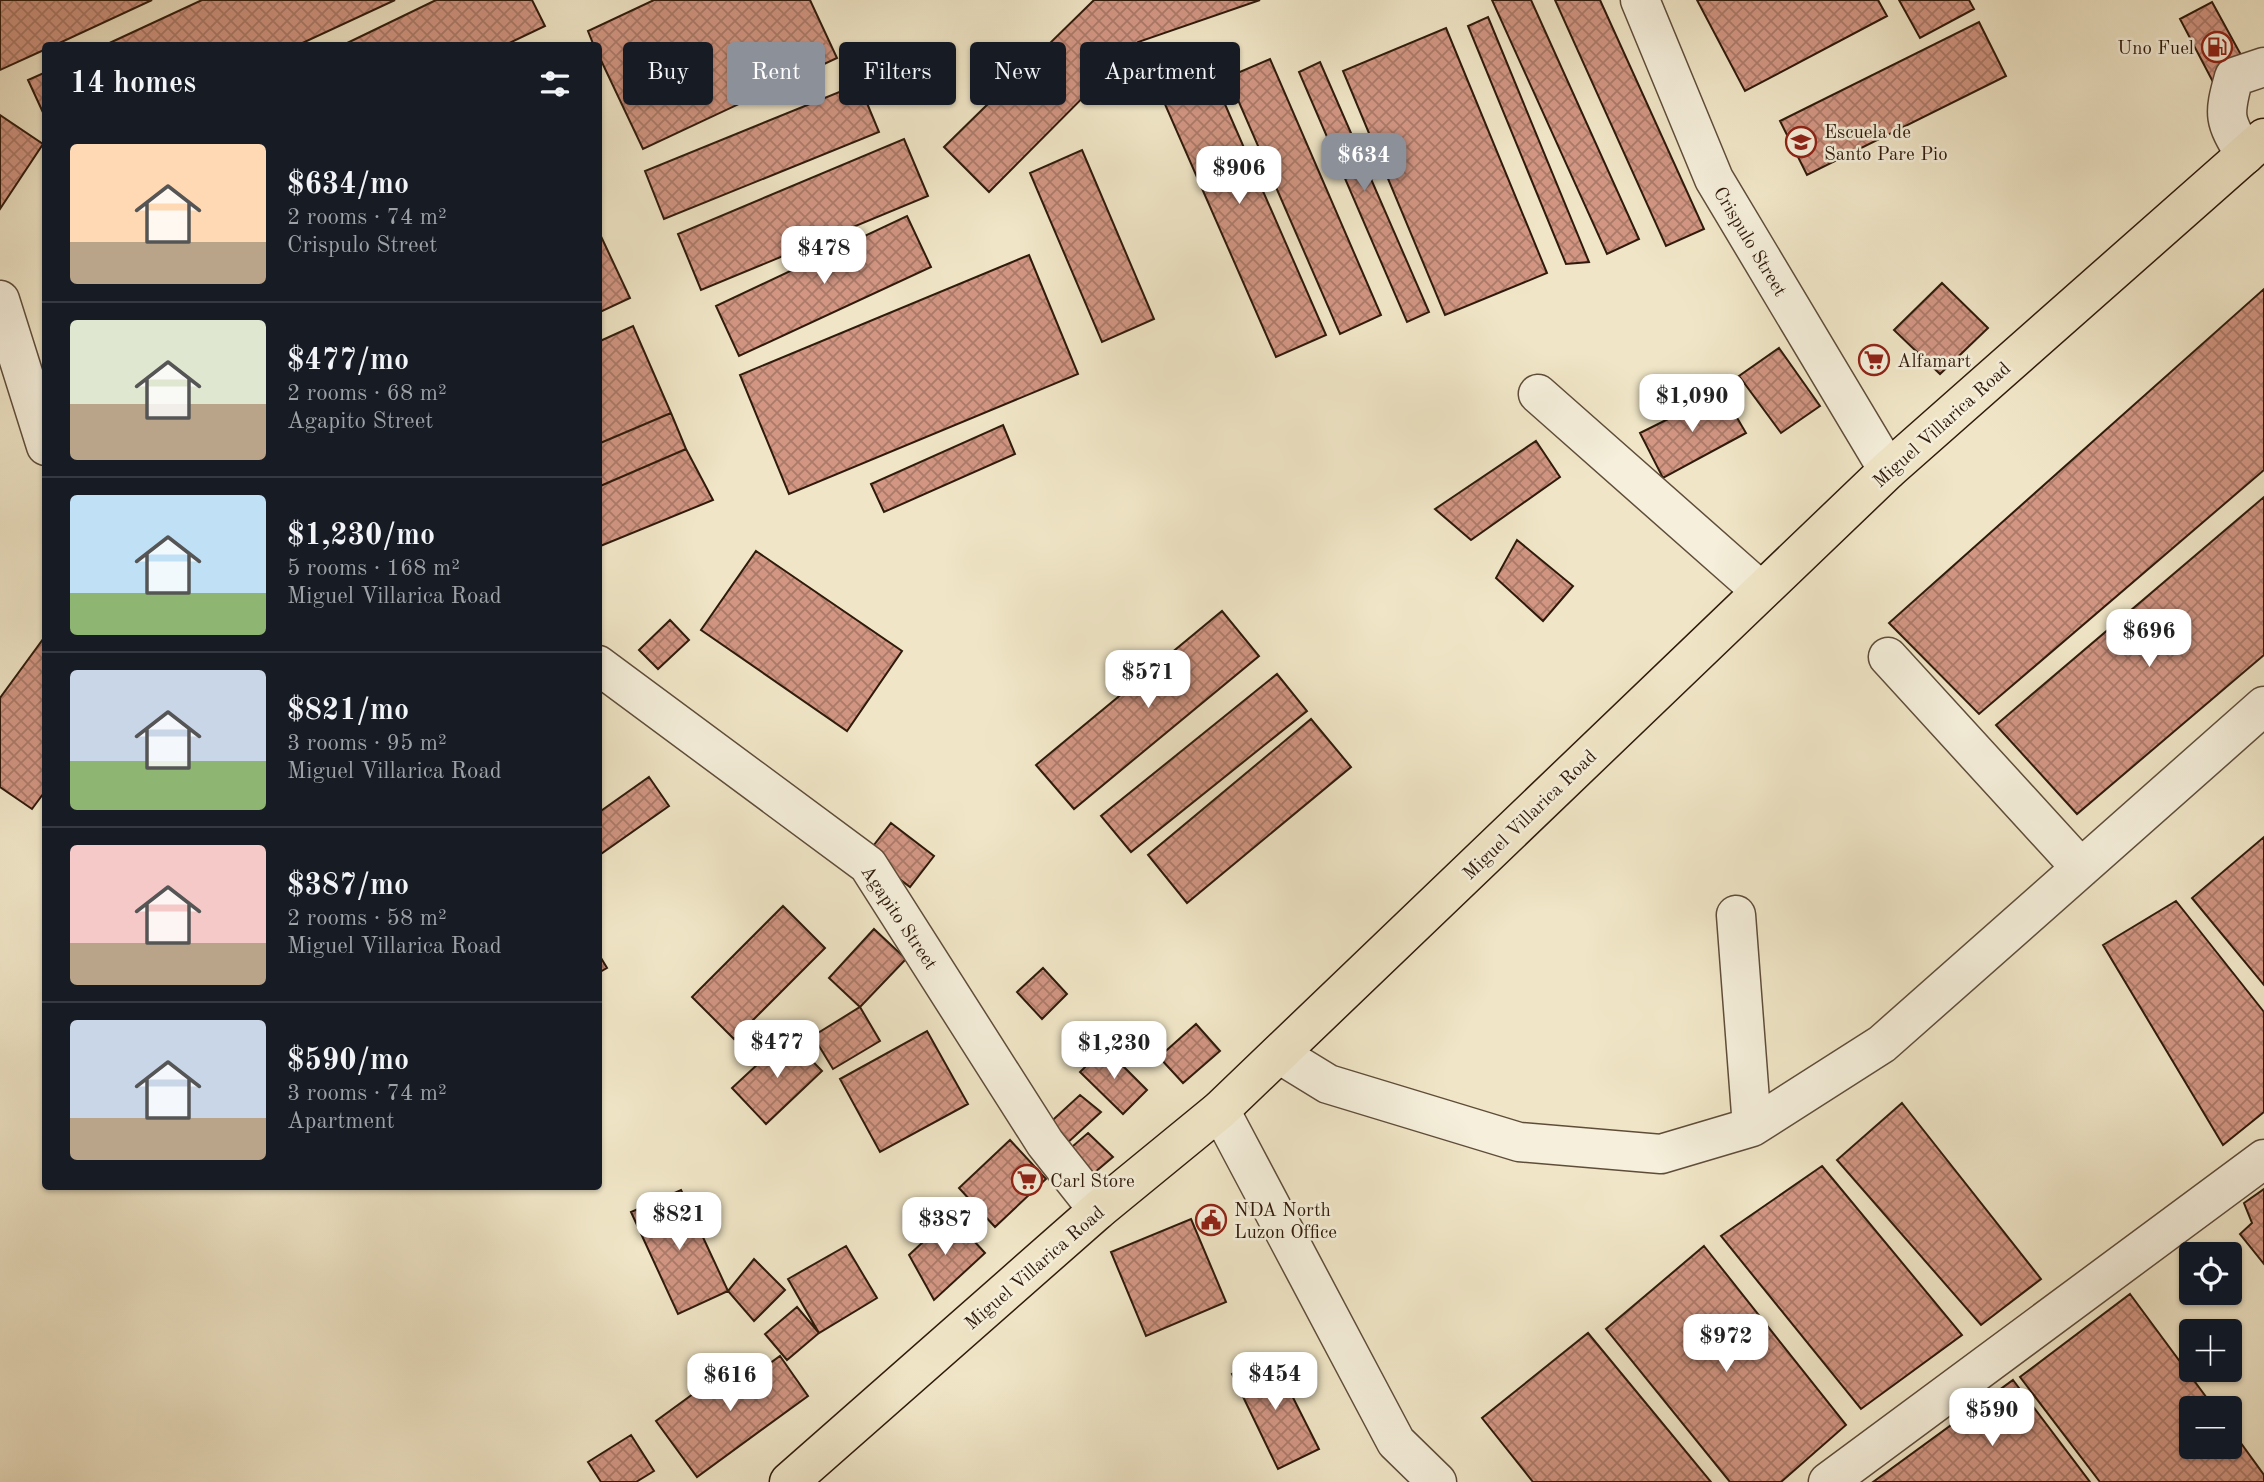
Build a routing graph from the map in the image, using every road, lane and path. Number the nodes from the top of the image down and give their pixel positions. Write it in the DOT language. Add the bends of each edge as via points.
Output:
graph roads {
  1 [pos="1640,0"];
  2 [pos="2264,67"];
  3 [pos="2255,147"];
  4 [pos="0,300"];
  5 [pos="1538,394"];
  6 [pos="42,433"];
  7 [pos="1888,470"];
  8 [pos="1760,591"];
  9 [pos="1888,657"];
  10 [pos="602,668"];
  11 [pos="2264,706"];
  12 [pos="2081,868"];
  13 [pos="1736,915"];
  14 [pos="1279,1054"];
  15 [pos="1220,1110"];
  16 [pos="1752,1127"];
  17 [pos="2264,1159"];
  18 [pos="1098,1210"];
  19 [pos="789,1482"];
  20 [pos="1437,1482"];
  21 [pos="1828,1482"];
  1 -- 7 [label="street, Crispulo Street" via="1714,179"];
  2 -- 3 [label="street" via="2234,77 2225,107 2228,127"];
  3 -- 7 [label="main road, Miguel Villarica Road"];
  4 -- 6 [label="street"];
  5 -- 8 [label="street"];
  7 -- 8 [label="main road, Miguel Villarica Road"];
  8 -- 14 [label="main road, Miguel Villarica Road"];
  9 -- 12 [label="street"];
  10 -- 18 [label="street, Agapito Street" via="869,865 1045,1143"];
  11 -- 12 [label="street"];
  12 -- 16 [label="street" via="1882,1044"];
  13 -- 16 [label="street"];
  14 -- 15 [label="main road, Miguel Villarica Road"];
  14 -- 16 [label="street" via="1328,1084 1519,1142 1661,1154"];
  15 -- 18 [label="main road, Miguel Villarica Road"];
  15 -- 20 [label="street" via="1396,1442"];
  17 -- 21 [label="street"];
  18 -- 19 [label="main road, Miguel Villarica Road"];
}
